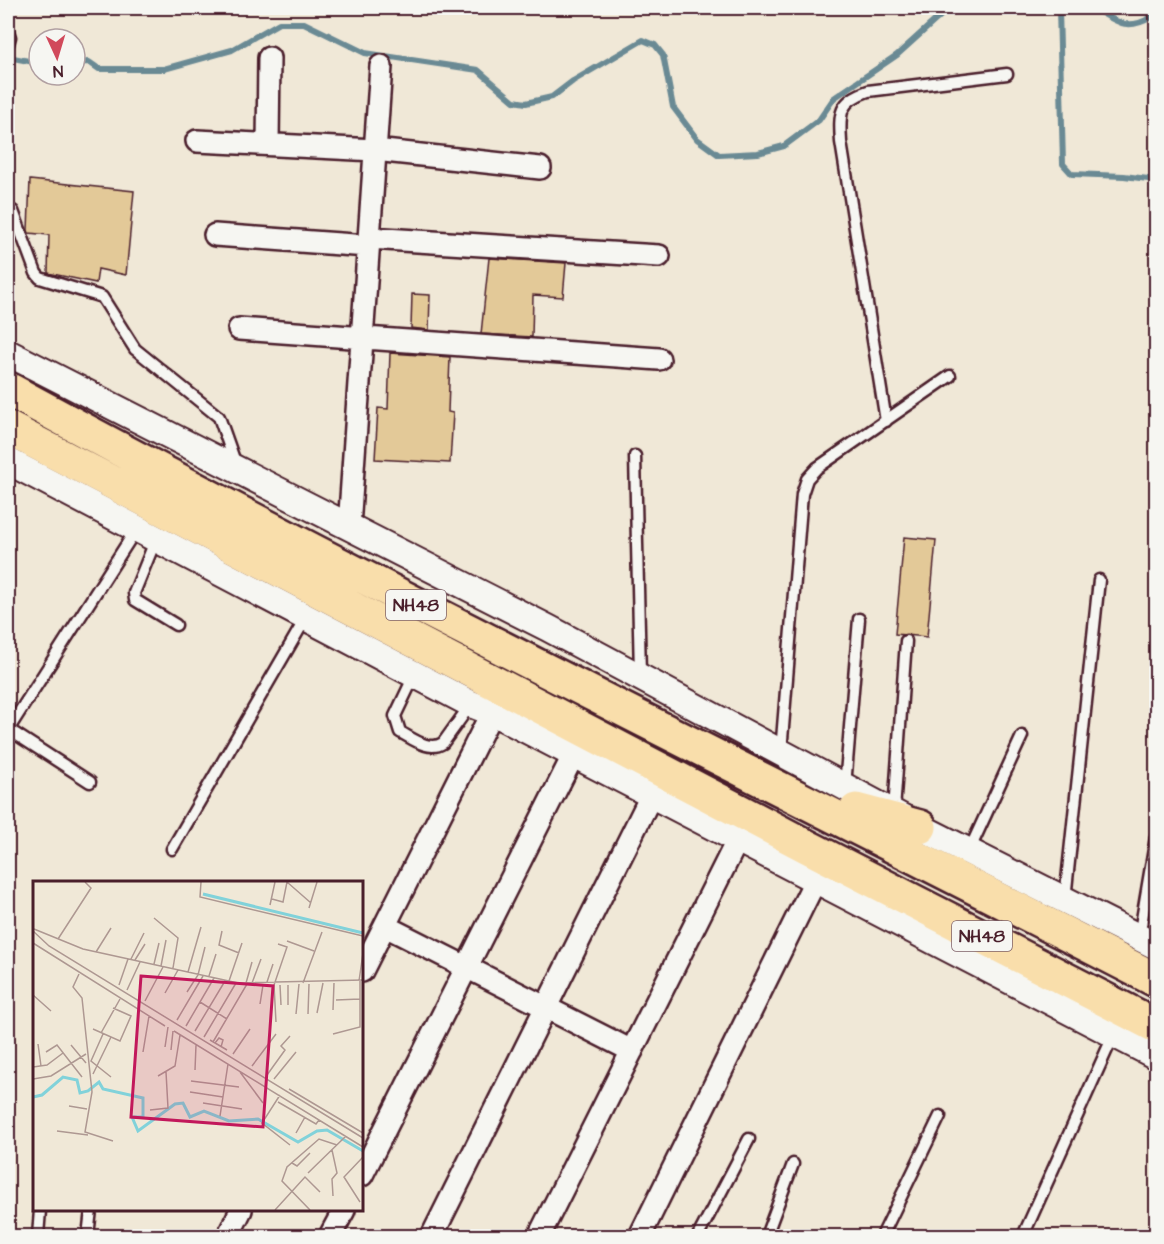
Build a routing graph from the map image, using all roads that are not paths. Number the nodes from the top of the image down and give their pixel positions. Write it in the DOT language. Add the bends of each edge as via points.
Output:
graph roads {
  1 [pos="269,58"];
  2 [pos="381,66"];
  3 [pos="1006,74"];
  4 [pos="197,141"];
  5 [pos="268,144"];
  6 [pos="375,150"];
  7 [pos="540,168"];
  8 [pos="13,211"];
  9 [pos="215,235"];
  10 [pos="369,242"];
  11 [pos="659,256"];
  12 [pos="239,329"];
  13 [pos="362,339"];
  14 [pos="8,353"];
  15 [pos="659,359"];
  16 [pos="950,376"];
  17 [pos="8,388"];
  18 [pos="886,421"];
  19 [pos="8,428"];
  20 [pos="635,456"];
  21 [pos="8,461"];
  22 [pos="238,471"];
  23 [pos="349,527"];
  24 [pos="147,533"];
  25 [pos="1099,579"];
  26 [pos="307,616"];
  27 [pos="859,619"];
  28 [pos="176,625"];
  29 [pos="906,641"];
  30 [pos="415,674"];
  31 [pos="640,677"];
  32 [pos="482,708"];
  33 [pos="8,730"];
  34 [pos="1022,736"];
  35 [pos="781,752"];
  36 [pos="574,754"];
  37 [pos="90,782"];
  38 [pos="845,787"];
  39 [pos="652,794"];
  40 [pos="799,796"];
  41 [pos="907,820"];
  42 [pos="773,829"];
  43 [pos="1156,837"];
  44 [pos="738,839"];
  45 [pos="172,849"];
  46 [pos="969,851"];
  47 [pos="822,882"];
  48 [pos="1065,900"];
  49 [pos="385,926"];
  50 [pos="1148,941"];
  51 [pos="467,967"];
  52 [pos="363,969"];
  53 [pos="1156,980"];
  54 [pos="546,1007"];
  55 [pos="1156,1026"];
  56 [pos="1114,1034"];
  57 [pos="632,1051"];
  58 [pos="1156,1056"];
  59 [pos="940,1116"];
  60 [pos="749,1139"];
  61 [pos="793,1164"];
  62 [pos="363,1173"];
  63 [pos="40,1211"];
  64 [pos="91,1211"];
  65 [pos="240,1211"];
  66 [pos="343,1211"];
  67 [pos="38,1236"];
  68 [pos="88,1236"];
  69 [pos="228,1236"];
  70 [pos="330,1236"];
  71 [pos="432,1236"];
  72 [pos="539,1236"];
  73 [pos="640,1236"];
  74 [pos="698,1236"];
  75 [pos="766,1236"];
  76 [pos="882,1236"];
  77 [pos="1023,1236"];
  1 -- 5 [label="street"];
  2 -- 6 [label="street"];
  3 -- 18 [label="lane" via="868,91 852,97 843,107 841,142"];
  4 -- 5 [label="street"];
  5 -- 6 [label="street"];
  6 -- 7 [label="street"];
  6 -- 10 [label="street"];
  8 -- 22 [label="lane" via="40,278 102,297 135,349 219,417"];
  9 -- 10 [label="street"];
  10 -- 11 [label="street"];
  10 -- 13 [label="street"];
  12 -- 13 [label="street"];
  13 -- 15 [label="street"];
  13 -- 23 [label="street"];
  14 -- 22 [label="street"];
  16 -- 18 [label="lane"];
  17 -- 40 [label="highway, NH48" via="429,612"];
  18 -- 35 [label="lane" via="818,468 807,479 802,494"];
  19 -- 42 [label="highway, NH48"];
  20 -- 31 [label="lane"];
  21 -- 24 [label="street"];
  22 -- 23 [label="street"];
  23 -- 31 [label="street"];
  24 -- 26 [label="street"];
  24 -- 28 [label="lane" via="135,600"];
  24 -- 33 [label="lane"];
  25 -- 48 [label="lane"];
  26 -- 30 [label="street"];
  26 -- 45 [label="lane"];
  27 -- 38 [label="lane"];
  29 -- 41 [label="lane"];
  30 -- 32 [label="street"];
  30 -- 32 [label="lane" via="395,716 400,732 429,747 437,747"];
  31 -- 35 [label="street"];
  32 -- 36 [label="street"];
  32 -- 49 [label="street"];
  33 -- 37 [label="lane"];
  34 -- 46 [label="lane"];
  35 -- 38 [label="street"];
  36 -- 39 [label="street"];
  36 -- 51 [label="street"];
  38 -- 41 [label="street"];
  39 -- 44 [label="street"];
  39 -- 54 [label="street"];
  40 -- 41 [label="highway"];
  40 -- 53 [label="highway, NH48"];
  41 -- 46 [label="street"];
  42 -- 47 [label="highway"];
  42 -- 55 [label="highway, NH48"];
  43 -- 50 [label="lane"];
  44 -- 47 [label="street"];
  44 -- 57 [label="street"];
  46 -- 48 [label="street"];
  47 -- 56 [label="street"];
  47 -- 73 [label="street"];
  48 -- 50 [label="street"];
  49 -- 51 [label="street"];
  49 -- 52 [label="street"];
  51 -- 54 [label="street"];
  51 -- 62 [label="street"];
  54 -- 57 [label="street"];
  54 -- 71 [label="street"];
  56 -- 58 [label="street"];
  56 -- 77 [label="lane"];
  57 -- 72 [label="street"];
  59 -- 76 [label="lane"];
  60 -- 74 [label="lane"];
  61 -- 75 [label="lane"];
  63 -- 67 [label="lane"];
  64 -- 68 [label="lane"];
  65 -- 69 [label="street"];
  66 -- 70 [label="street"];
}
